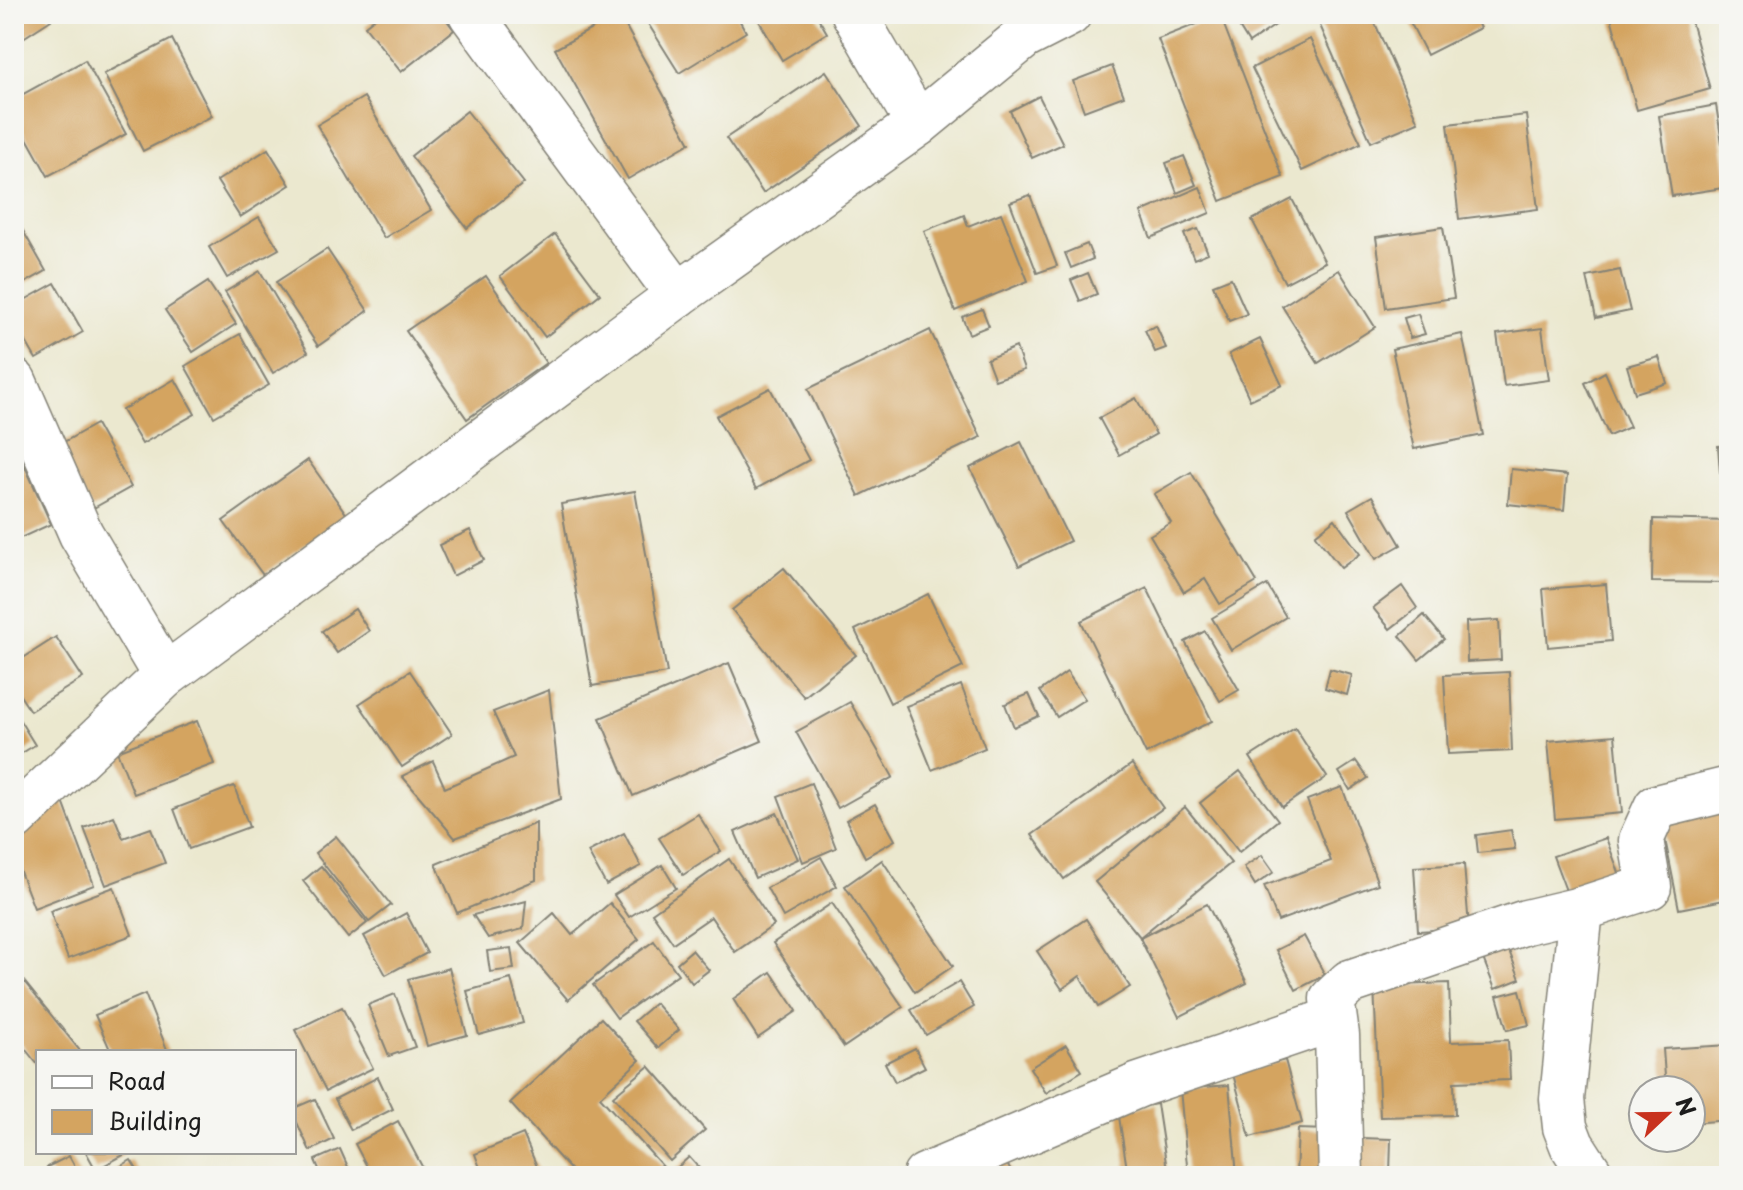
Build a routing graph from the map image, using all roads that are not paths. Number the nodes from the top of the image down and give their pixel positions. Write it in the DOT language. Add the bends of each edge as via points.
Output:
graph roads {
  1 [pos="471,14"];
  2 [pos="854,14"];
  3 [pos="1069,14"];
  4 [pos="918,124"];
  5 [pos="678,295"];
  6 [pos="14,381"];
  7 [pos="165,676"];
  8 [pos="1729,789"];
  9 [pos="14,819"];
  10 [pos="1581,909"];
  11 [pos="1334,1019"];
  12 [pos="925,1176"];
  13 [pos="1341,1176"];
  14 [pos="1592,1176"];
  1 -- 5 [label="street"];
  2 -- 4 [label="street"];
  3 -- 4 [label="street" via="1024,37"];
  4 -- 5 [label="street"];
  5 -- 7 [label="street"];
  6 -- 7 [label="street" via="81,534"];
  7 -- 9 [label="street"];
  8 -- 10 [label="street" via="1656,807 1641,840 1649,887"];
  10 -- 11 [label="street" via="1526,922 1350,982 1332,999"];
  10 -- 14 [label="street" via="1562,1099 1572,1145"];
  11 -- 12 [label="street" via="1139,1085"];
  11 -- 13 [label="street"];
}
